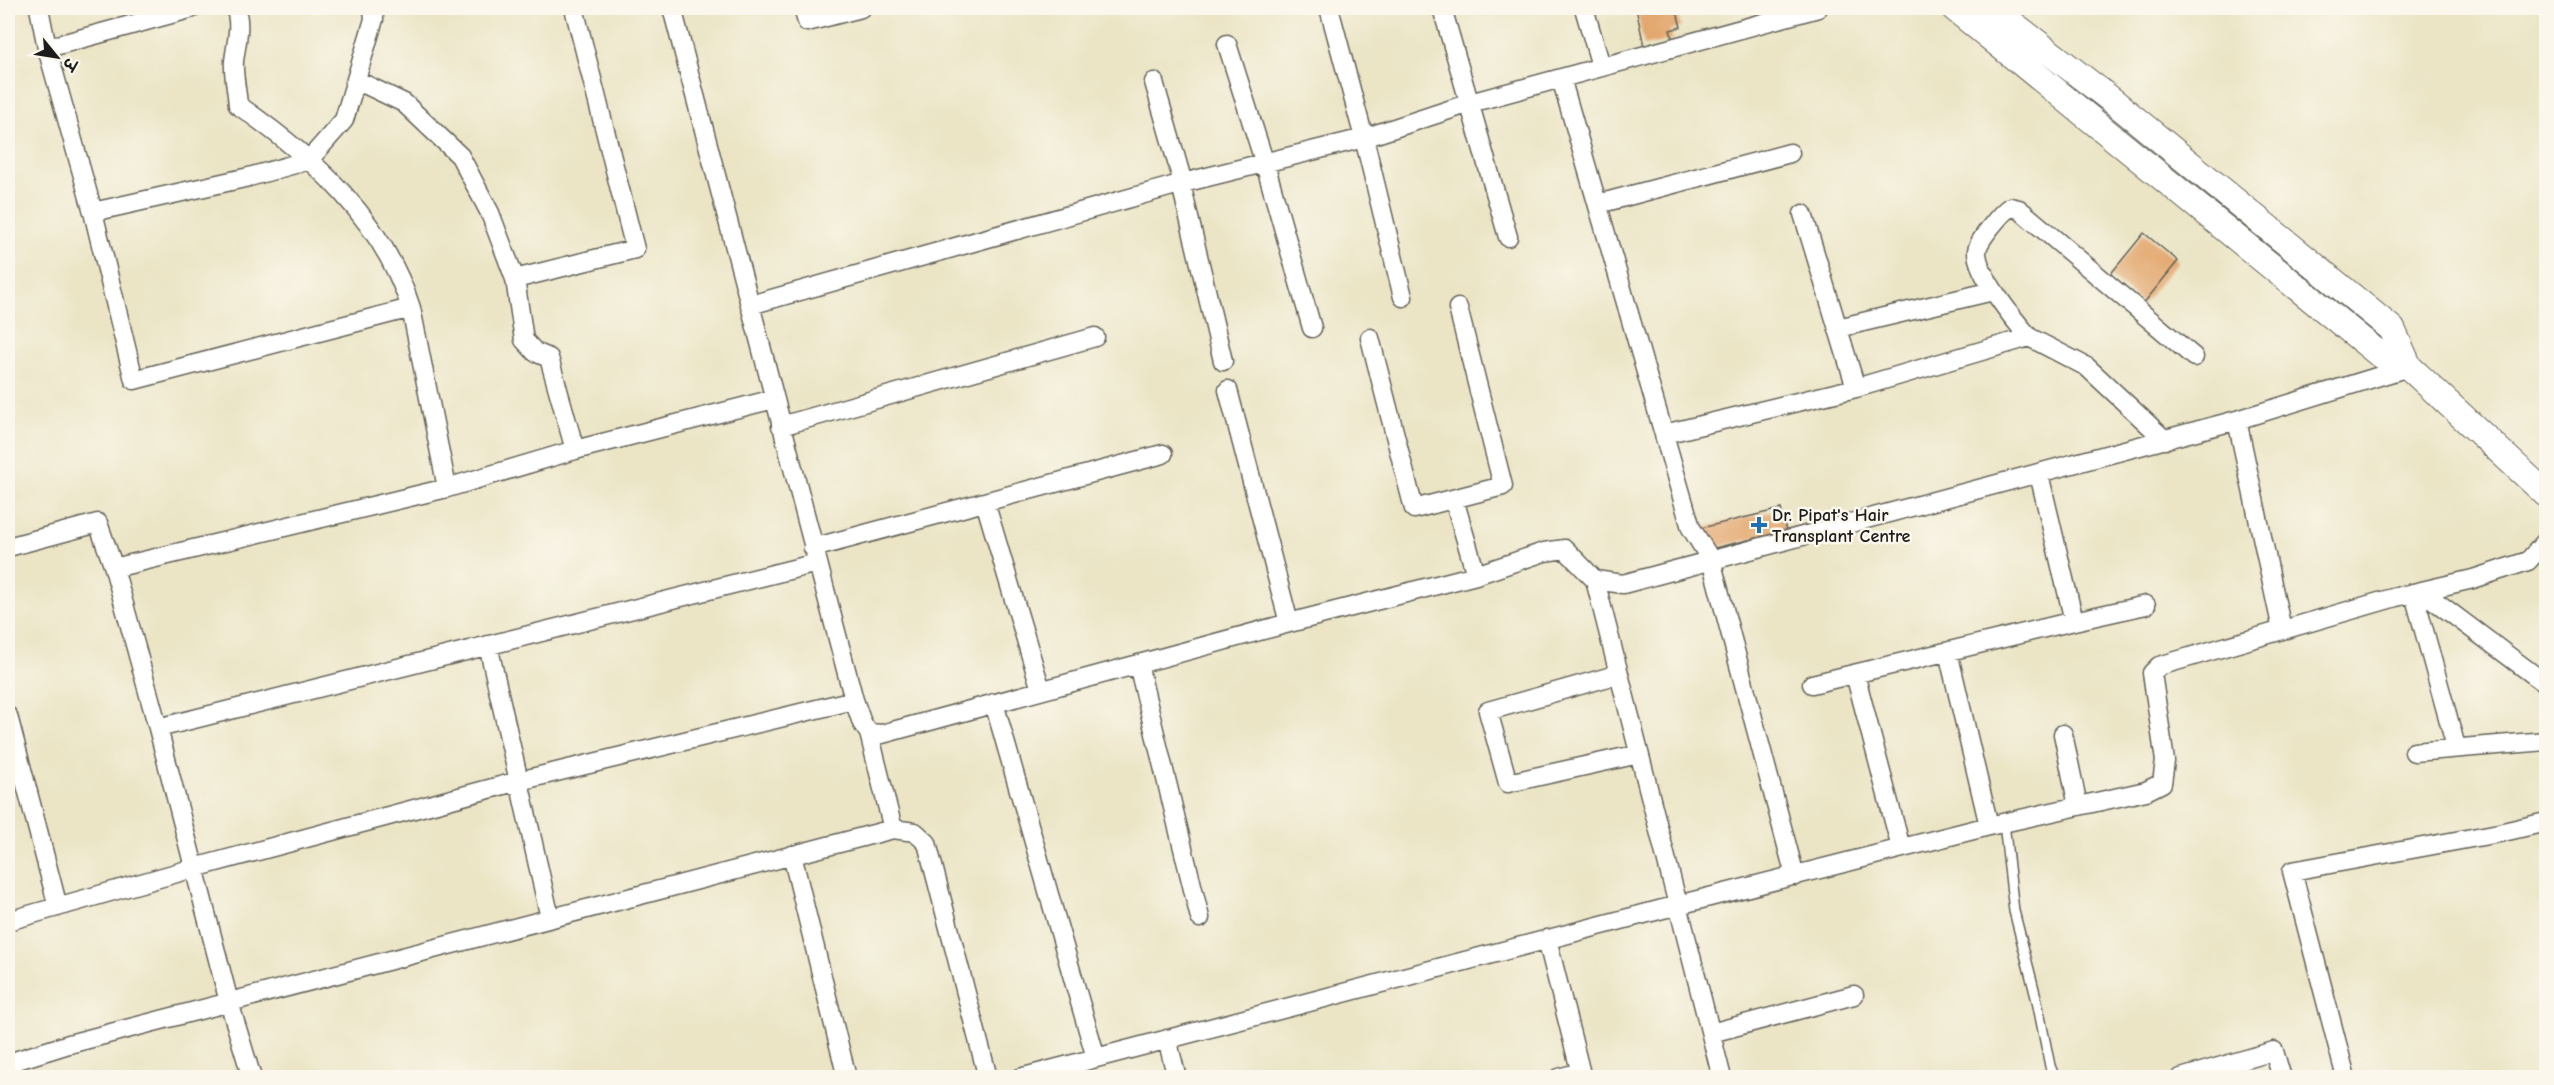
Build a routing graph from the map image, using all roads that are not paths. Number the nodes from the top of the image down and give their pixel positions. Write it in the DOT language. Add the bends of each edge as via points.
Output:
graph roads {
  1 [pos="39,8"];
  2 [pos="193,8"];
  3 [pos="235,8"];
  4 [pos="374,8"];
  5 [pos="574,8"];
  6 [pos="672,8"];
  7 [pos="803,8"];
  8 [pos="861,8"];
  9 [pos="1329,8"];
  10 [pos="1442,8"];
  11 [pos="1584,8"];
  12 [pos="1818,8"];
  13 [pos="1954,8"];
  14 [pos="1992,8"];
  15 [pos="1227,44"];
  16 [pos="47,48"];
  17 [pos="1601,66"];
  18 [pos="1561,78"];
  19 [pos="356,80"];
  20 [pos="1154,82"];
  21 [pos="1470,103"];
  22 [pos="1364,138"];
  23 [pos="1790,153"];
  24 [pos="309,160"];
  25 [pos="1265,164"];
  26 [pos="1183,183"];
  27 [pos="1598,204"];
  28 [pos="93,212"];
  29 [pos="1803,214"];
  30 [pos="1508,237"];
  31 [pos="515,279"];
  32 [pos="1994,291"];
  33 [pos="1403,297"];
  34 [pos="750,305"];
  35 [pos="411,308"];
  36 [pos="1458,308"];
  37 [pos="1312,328"];
  38 [pos="1838,328"];
  39 [pos="1095,337"];
  40 [pos="2030,337"];
  41 [pos="1370,338"];
  42 [pos="2194,357"];
  43 [pos="1223,361"];
  44 [pos="2409,367"];
  45 [pos="1856,388"];
  46 [pos="1228,390"];
  47 [pos="774,399"];
  48 [pos="2237,420"];
  49 [pos="781,426"];
  50 [pos="1664,434"];
  51 [pos="2165,440"];
  52 [pos="575,450"];
  53 [pos="1163,454"];
  54 [pos="2039,474"];
  55 [pos="447,488"];
  56 [pos="2547,494"];
  57 [pos="1454,499"];
  58 [pos="985,502"];
  59 [pos="2547,542"];
  60 [pos="8,548"];
  61 [pos="815,556"];
  62 [pos="1710,560"];
  63 [pos="114,568"];
  64 [pos="1476,575"];
  65 [pos="1595,580"];
  66 [pos="2419,593"];
  67 [pos="2146,605"];
  68 [pos="2074,621"];
  69 [pos="1289,623"];
  70 [pos="2282,630"];
  71 [pos="488,645"];
  72 [pos="1948,652"];
  73 [pos="1138,664"];
  74 [pos="1855,674"];
  75 [pos="1619,675"];
  76 [pos="1812,684"];
  77 [pos="2547,684"];
  78 [pos="1041,690"];
  79 [pos="854,700"];
  80 [pos="994,703"];
  81 [pos="8,716"];
  82 [pos="158,728"];
  83 [pos="869,733"];
  84 [pos="2063,734"];
  85 [pos="2547,741"];
  86 [pos="2456,747"];
  87 [pos="2414,752"];
  88 [pos="1640,754"];
  89 [pos="519,781"];
  90 [pos="2078,806"];
  91 [pos="2547,822"];
  92 [pos="1997,824"];
  93 [pos="893,829"];
  94 [pos="1901,848"];
  95 [pos="792,855"];
  96 [pos="194,868"];
  97 [pos="1795,876"];
  98 [pos="1678,905"];
  99 [pos="58,907"];
  100 [pos="550,918"];
  101 [pos="1200,918"];
  102 [pos="8,921"];
  103 [pos="1547,939"];
  104 [pos="1854,995"];
  105 [pos="229,1002"];
  106 [pos="1711,1033"];
  107 [pos="1167,1039"];
  108 [pos="1096,1058"];
  109 [pos="8,1063"];
  110 [pos="1581,1075"];
  111 [pos="1031,1076"];
  112 [pos="252,1077"];
  113 [pos="847,1077"];
  114 [pos="988,1077"];
  115 [pos="1178,1077"];
  116 [pos="1559,1077"];
  117 [pos="1722,1077"];
  118 [pos="2055,1077"];
  119 [pos="2181,1077"];
  120 [pos="2282,1077"];
  121 [pos="2346,1077"];
  1 -- 16 [label="street"];
  2 -- 16 [label="street"];
  3 -- 24 [label="street" via="238,105"];
  4 -- 19 [label="street"];
  5 -- 31 [label="street" via="636,249"];
  6 -- 34 [label="street"];
  7 -- 8 [label="street" via="807,22"];
  9 -- 22 [label="street"];
  10 -- 21 [label="street"];
  11 -- 17 [label="street"];
  12 -- 17 [label="street"];
  13 -- 44 [label="street" via="2379,354"];
  14 -- 44 [label="street" via="2113,101 2392,329"];
  15 -- 25 [label="street"];
  16 -- 28 [label="street"];
  17 -- 18 [label="street"];
  18 -- 21 [label="street"];
  18 -- 27 [label="street"];
  19 -- 24 [label="street" via="344,120"];
  19 -- 31 [label="street" via="404,103 460,156 490,213"];
  20 -- 26 [label="street"];
  21 -- 22 [label="street"];
  21 -- 30 [label="street"];
  22 -- 25 [label="street"];
  22 -- 33 [label="street"];
  23 -- 27 [label="street"];
  24 -- 28 [label="street"];
  24 -- 35 [label="street" via="377,235 401,275"];
  25 -- 26 [label="street"];
  25 -- 37 [label="street"];
  26 -- 34 [label="street"];
  26 -- 43 [label="street"];
  27 -- 50 [label="street"];
  28 -- 35 [label="street" via="134,380"];
  29 -- 38 [label="street"];
  31 -- 52 [label="street" via="524,340 535,352 549,357"];
  32 -- 38 [label="street"];
  32 -- 40 [label="street"];
  32 -- 42 [label="street" via="1977,251 1979,243 2004,211 2010,207 2019,209"];
  34 -- 47 [label="street"];
  35 -- 55 [label="street"];
  36 -- 57 [label="street" via="1503,486"];
  38 -- 45 [label="street"];
  39 -- 49 [label="street"];
  40 -- 45 [label="street"];
  40 -- 51 [label="street" via="2087,367"];
  41 -- 57 [label="street" via="1414,509"];
  44 -- 48 [label="street"];
  44 -- 56 [label="street"];
  45 -- 50 [label="street"];
  46 -- 69 [label="street"];
  47 -- 49 [label="street"];
  47 -- 52 [label="street"];
  48 -- 51 [label="street"];
  48 -- 70 [label="street"];
  49 -- 61 [label="street"];
  50 -- 62 [label="street" via="1690,528"];
  51 -- 54 [label="street"];
  52 -- 55 [label="street"];
  53 -- 58 [label="street"];
  54 -- 62 [label="street"];
  54 -- 68 [label="street"];
  55 -- 63 [label="street"];
  57 -- 64 [label="street"];
  58 -- 61 [label="street"];
  58 -- 78 [label="street"];
  59 -- 66 [label="street" via="2528,561"];
  60 -- 63 [label="street" via="98,523"];
  61 -- 71 [label="street"];
  61 -- 79 [label="street"];
  62 -- 65 [label="street" via="1623,584"];
  62 -- 97 [label="street"];
  63 -- 82 [label="street"];
  64 -- 65 [label="street" via="1544,552 1565,549"];
  64 -- 69 [label="street"];
  65 -- 75 [label="street"];
  66 -- 70 [label="street"];
  66 -- 77 [label="street"];
  66 -- 86 [label="street"];
  67 -- 68 [label="street"];
  68 -- 72 [label="street"];
  69 -- 73 [label="street"];
  70 -- 90 [label="street" via="2159,666 2152,673 2165,761 2162,783"];
  71 -- 82 [label="street"];
  71 -- 89 [label="street"];
  72 -- 74 [label="street"];
  72 -- 92 [label="street"];
  73 -- 78 [label="street"];
  73 -- 101 [label="street"];
  74 -- 76 [label="street"];
  74 -- 94 [label="street"];
  75 -- 88 [label="street"];
  75 -- 88 [label="street" via="1488,711 1508,783"];
  78 -- 80 [label="street"];
  79 -- 83 [label="street"];
  79 -- 89 [label="street"];
  80 -- 83 [label="street" via="882,734"];
  80 -- 108 [label="street"];
  81 -- 99 [label="street"];
  82 -- 96 [label="street"];
  83 -- 93 [label="street"];
  84 -- 90 [label="street"];
  85 -- 86 [label="street"];
  86 -- 87 [label="street"];
  88 -- 98 [label="street"];
  89 -- 96 [label="street"];
  89 -- 100 [label="street"];
  90 -- 92 [label="street"];
  91 -- 121 [label="street" via="2292,871"];
  92 -- 94 [label="street"];
  92 -- 118 [label="lane"];
  93 -- 95 [label="street"];
  93 -- 114 [label="street" via="915,832 927,843"];
  94 -- 97 [label="street"];
  95 -- 100 [label="street"];
  95 -- 113 [label="street"];
  96 -- 99 [label="street"];
  96 -- 105 [label="street"];
  97 -- 98 [label="street"];
  98 -- 103 [label="street"];
  98 -- 106 [label="street"];
  99 -- 102 [label="street"];
  100 -- 105 [label="street"];
  103 -- 107 [label="street"];
  103 -- 110 [label="street"];
  104 -- 106 [label="street"];
  105 -- 109 [label="street"];
  105 -- 112 [label="street"];
  106 -- 117 [label="street"];
  107 -- 108 [label="street"];
  107 -- 115 [label="street"];
  108 -- 111 [label="street"];
  110 -- 116 [label="street"];
  119 -- 120 [label="street" via="2274,1051"];
}
